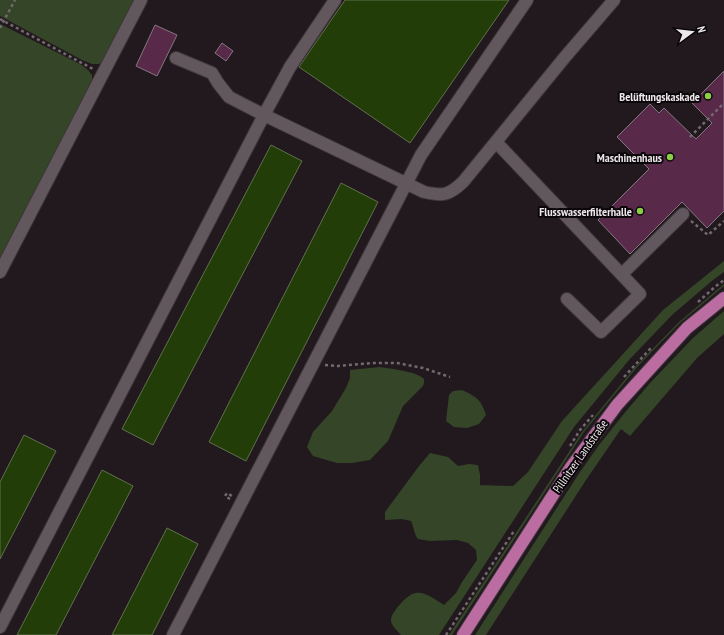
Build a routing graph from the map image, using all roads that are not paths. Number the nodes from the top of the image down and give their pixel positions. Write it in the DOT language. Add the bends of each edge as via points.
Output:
graph roads {
  1 [pos="141,0"];
  2 [pos="335,0"];
  3 [pos="527,0"];
  4 [pos="614,0"];
  5 [pos="176,58"];
  6 [pos="264,115"];
  7 [pos="496,142"];
  8 [pos="406,183"];
  9 [pos="683,214"];
  10 [pos="0,272"];
  11 [pos="622,274"];
  12 [pos="724,298"];
  13 [pos="567,299"];
  14 [pos="0,627"];
  15 [pos="173,635"];
  16 [pos="463,635"];
  1 -- 10 [label="lane"];
  2 -- 6 [label="lane" via="290,67"];
  3 -- 8 [label="lane" via="421,155"];
  4 -- 7 [label="lane"];
  5 -- 6 [label="lane" via="212,73 229,97"];
  6 -- 8 [label="lane"];
  6 -- 14 [label="lane"];
  7 -- 8 [label="lane" via="463,182 451,192 437,195"];
  7 -- 11 [label="lane"];
  8 -- 15 [label="lane"];
  9 -- 11 [label="lane"];
  11 -- 13 [label="lane" via="640,294 601,332"];
  12 -- 16 [label="main road, Pillnitzer Landstraße" via="687,328 617,405 571,468"];
}
